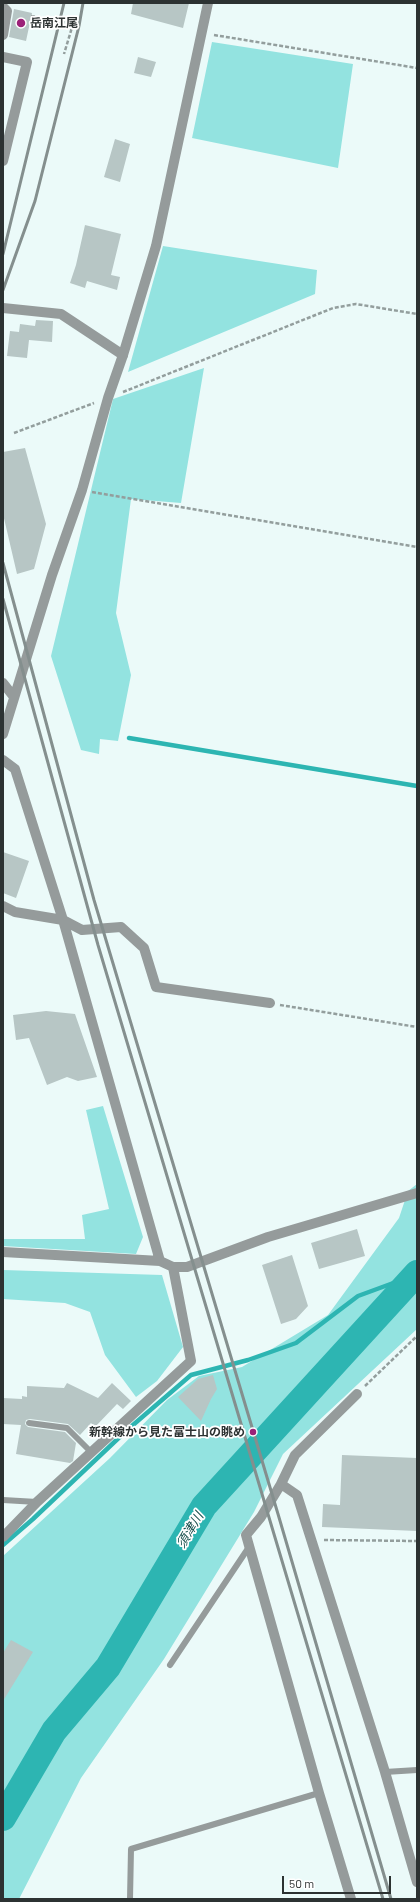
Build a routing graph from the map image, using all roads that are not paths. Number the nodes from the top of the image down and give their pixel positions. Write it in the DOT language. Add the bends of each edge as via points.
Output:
graph roads {
  1 [pos="208,3"];
  2 [pos="3,6"];
  3 [pos="3,35"];
  4 [pos="3,57"];
  5 [pos="3,161"];
  6 [pos="3,308"];
  7 [pos="123,355"];
  8 [pos="3,683"];
  9 [pos="14,697"];
  10 [pos="3,734"];
  11 [pos="3,760"];
  12 [pos="3,906"];
  13 [pos="62,920"];
  14 [pos="270,1004"];
  15 [pos="417,1193"];
  16 [pos="3,1252"];
  17 [pos="160,1261"];
  18 [pos="173,1267"];
  19 [pos="357,1394"];
  20 [pos="29,1422"];
  21 [pos="92,1453"];
  22 [pos="281,1484"];
  23 [pos="3,1500"];
  24 [pos="37,1502"];
  25 [pos="3,1536"];
  26 [pos="249,1547"];
  27 [pos="170,1665"];
  28 [pos="417,1770"];
  29 [pos="385,1772"];
  30 [pos="319,1793"];
  31 [pos="417,1882"];
  32 [pos="130,1899"];
  33 [pos="351,1899"];
  1 -- 7 [label="street" via="156,246"];
  2 -- 3 [label="street" via="7,11"];
  4 -- 5 [label="street" via="27,62"];
  6 -- 7 [label="street" via="61,314"];
  7 -- 9 [label="street"];
  8 -- 9 [label="street"];
  9 -- 10 [label="street"];
  11 -- 13 [label="street" via="15,769"];
  12 -- 13 [label="street" via="15,912"];
  13 -- 14 [label="street" via="82,930 121,927 144,948 156,987"];
  13 -- 17 [label="street"];
  15 -- 18 [label="street" via="268,1237 187,1266"];
  16 -- 17 [label="street"];
  17 -- 18 [label="street"];
  18 -- 21 [label="street" via="191,1361"];
  19 -- 22 [label="street" via="295,1455"];
  20 -- 21 [label="lane" via="67,1428"];
  21 -- 24 [label="street"];
  22 -- 26 [label="street" via="261,1517 246,1535"];
  22 -- 29 [label="street" via="296,1495"];
  23 -- 24 [label="lane"];
  24 -- 25 [label="street"];
  26 -- 27 [label="lane"];
  26 -- 30 [label="street"];
  28 -- 29 [label="lane"];
  29 -- 31 [label="street"];
  30 -- 32 [label="lane" via="131,1849"];
  30 -- 33 [label="street"];
}
